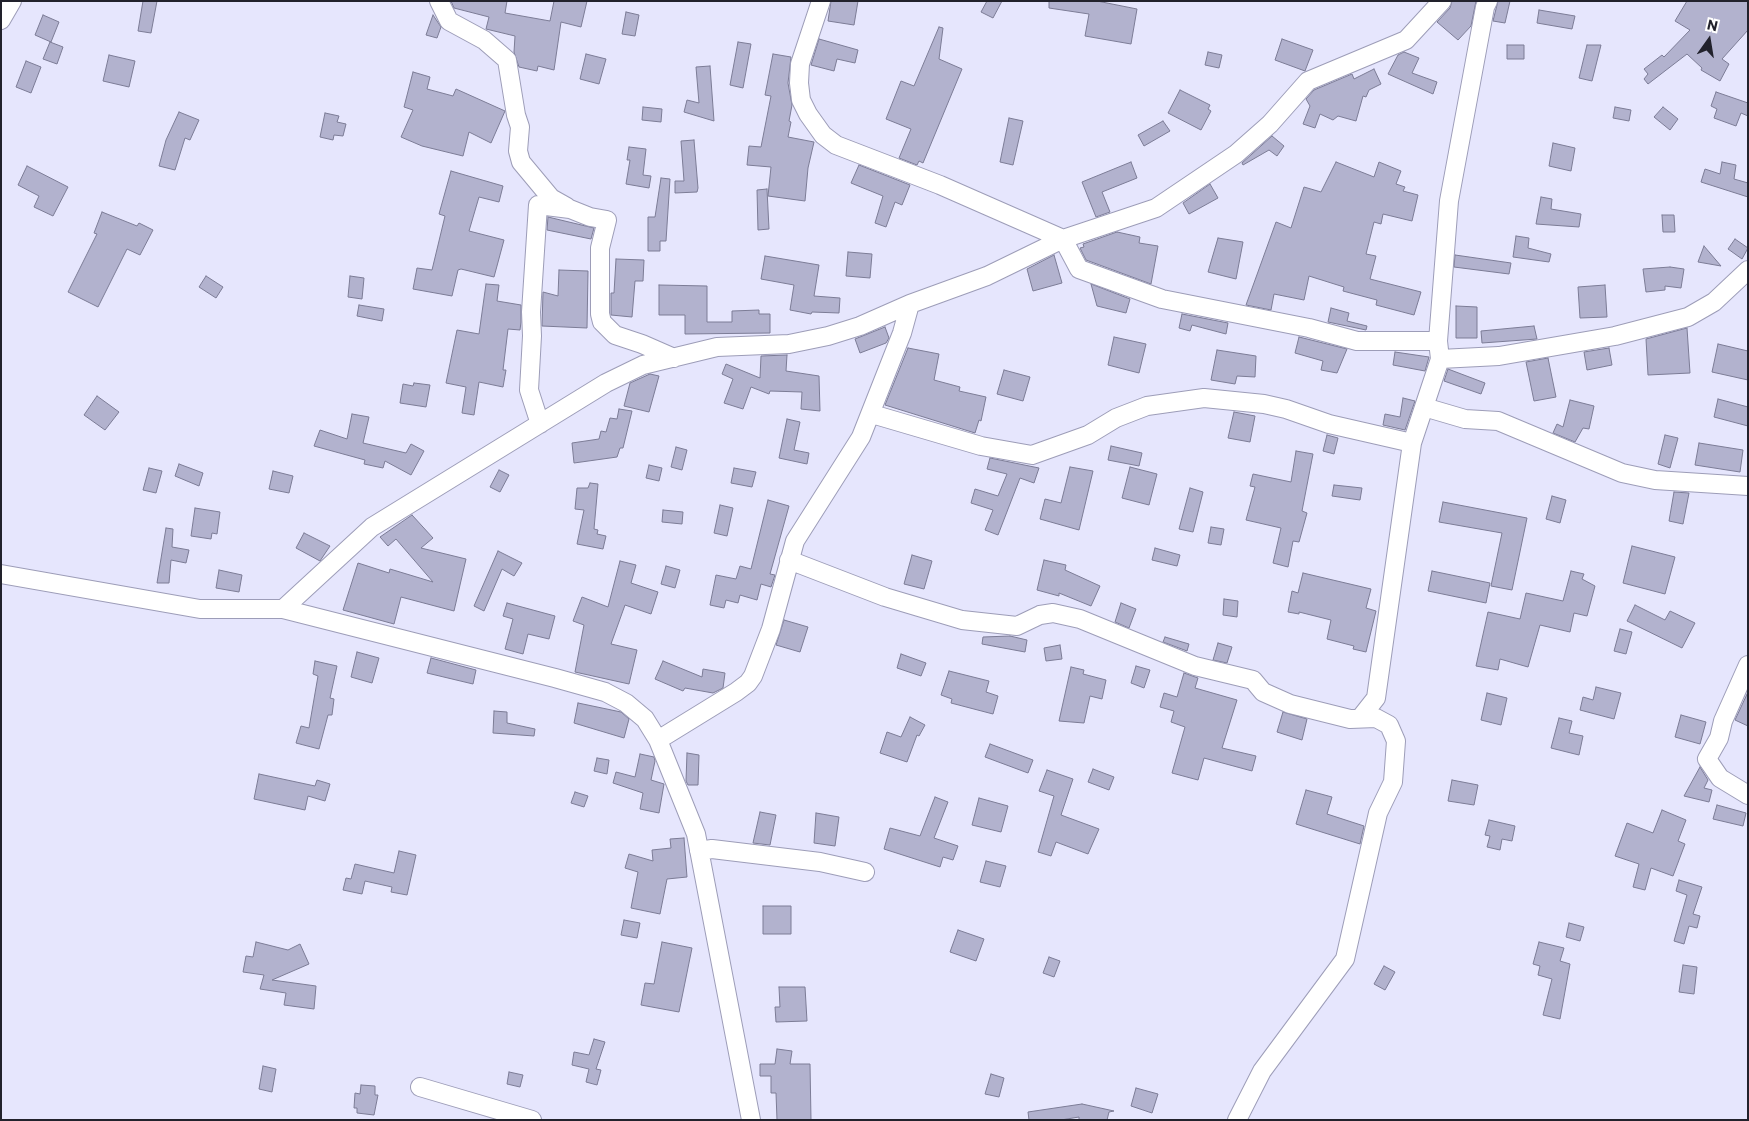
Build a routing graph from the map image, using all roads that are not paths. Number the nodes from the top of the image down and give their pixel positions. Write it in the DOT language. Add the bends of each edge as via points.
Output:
graph roads {
  1 [pos="12,1"];
  2 [pos="439,1"];
  3 [pos="821,1"];
  4 [pos="1442,1"];
  5 [pos="1488,1"];
  6 [pos="1,20"];
  7 [pos="570,209"];
  8 [pos="1063,240"];
  9 [pos="1744,279"];
  10 [pos="910,304"];
  11 [pos="1438,341"];
  12 [pos="674,358"];
  13 [pos="1440,359"];
  14 [pos="1424,407"];
  15 [pos="872,414"];
  16 [pos="540,424"];
  17 [pos="1412,443"];
  18 [pos="1748,486"];
  19 [pos="789,560"];
  20 [pos="1,574"];
  21 [pos="283,610"];
  22 [pos="1748,665"];
  23 [pos="1361,717"];
  24 [pos="1719,738"];
  25 [pos="658,740"];
  26 [pos="1703,750"];
  27 [pos="1748,795"];
  28 [pos="699,851"];
  29 [pos="865,872"];
  30 [pos="420,1087"];
  31 [pos="532,1120"];
  32 [pos="751,1120"];
  33 [pos="1237,1120"];
  1 -- 6 [label="street"];
  2 -- 7 [label="street" via="449,21 484,40 506,58 520,127 518,151 521,162 551,198"];
  3 -- 8 [label="street" via="800,64 799,83 801,100 823,135 836,145 940,185"];
  4 -- 8 [label="street" via="1406,40 1308,81 1270,124 1236,154 1156,208"];
  5 -- 11 [label="street" via="1450,200"];
  7 -- 12 [label="street" via="606,220 600,248 602,322 615,335"];
  7 -- 16 [label="street" via="538,205 529,390"];
  8 -- 10 [label="street" via="986,276"];
  8 -- 11 [label="street" via="1078,269 1162,299 1309,328 1357,341"];
  9 -- 13 [label="street" via="1688,317 1624,334 1499,356"];
  10 -- 12 [label="street" via="828,336 788,344 717,347"];
  10 -- 15 [label="street"];
  11 -- 13 [label="street"];
  12 -- 16 [label="street" via="642,365 606,382"];
  13 -- 14 [label="street"];
  14 -- 17 [label="street"];
  14 -- 18 [label="street" via="1465,419 1498,421 1622,473 1655,480"];
  15 -- 17 [label="street" via="981,446 1032,455 1080,439 1116,418 1147,406 1204,398 1271,406 1329,424"];
  15 -- 19 [label="street" via="861,437 800,532"];
  16 -- 21 [label="street" via="372,527"];
  17 -- 23 [label="street" via="1376,698"];
  19 -- 23 [label="street" via="885,597 962,620 1016,626 1052,613 1080,619 1195,666 1253,680 1263,692 1290,704 1350,719"];
  19 -- 25 [label="street" via="771,630 748,684"];
  20 -- 21 [label="street" via="200,609"];
  21 -- 25 [label="street" via="605,692 626,703 645,719"];
  22 -- 24 [label="street" via="1723,721"];
  23 -- 33 [label="street" via="1376,718 1389,725 1397,750 1393,782 1378,814 1345,959 1262,1071"];
  24 -- 26 [label="street"];
  24 -- 27 [label="street" via="1709,754 1709,763 1720,778"];
  25 -- 28 [label="street" via="696,834"];
  28 -- 29 [label="street" via="712,849 820,862"];
  28 -- 32 [label="street"];
  30 -- 31 [label="street"];
}
